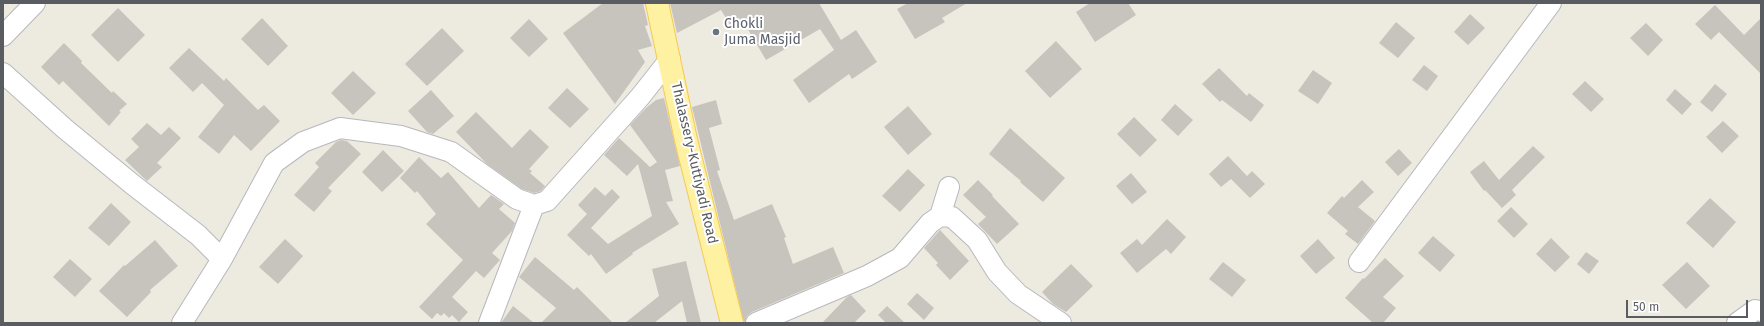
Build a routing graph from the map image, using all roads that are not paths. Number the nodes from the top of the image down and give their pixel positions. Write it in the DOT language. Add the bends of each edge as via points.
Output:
graph roads {
  1 [pos="35,3"];
  2 [pos="657,3"];
  3 [pos="1551,3"];
  4 [pos="3,36"];
  5 [pos="670,59"];
  6 [pos="3,73"];
  7 [pos="949,187"];
  8 [pos="534,205"];
  9 [pos="940,216"];
  10 [pos="222,259"];
  11 [pos="1359,262"];
  12 [pos="1761,311"];
  13 [pos="182,323"];
  14 [pos="489,323"];
  15 [pos="732,323"];
  16 [pos="756,323"];
  17 [pos="1061,323"];
  18 [pos="1737,323"];
  1 -- 4 [label="street"];
  2 -- 5 [label="main road, Thalassery-Kuttiyadi Road"];
  3 -- 11 [label="street"];
  5 -- 8 [label="street" via="640,97 547,201"];
  5 -- 15 [label="main road, Thalassery-Kuttiyadi Road" via="686,140"];
  6 -- 10 [label="street" via="64,128 198,235"];
  7 -- 9 [label="street"];
  8 -- 10 [label="street" via="517,199 451,152 401,136 340,128 303,142 274,162"];
  8 -- 14 [label="street"];
  9 -- 16 [label="street" via="930,223 900,258 867,276"];
  9 -- 17 [label="street" via="952,217 977,240 997,272 1018,294"];
  10 -- 13 [label="street"];
  12 -- 18 [label="street" via="1755,310"];
}
